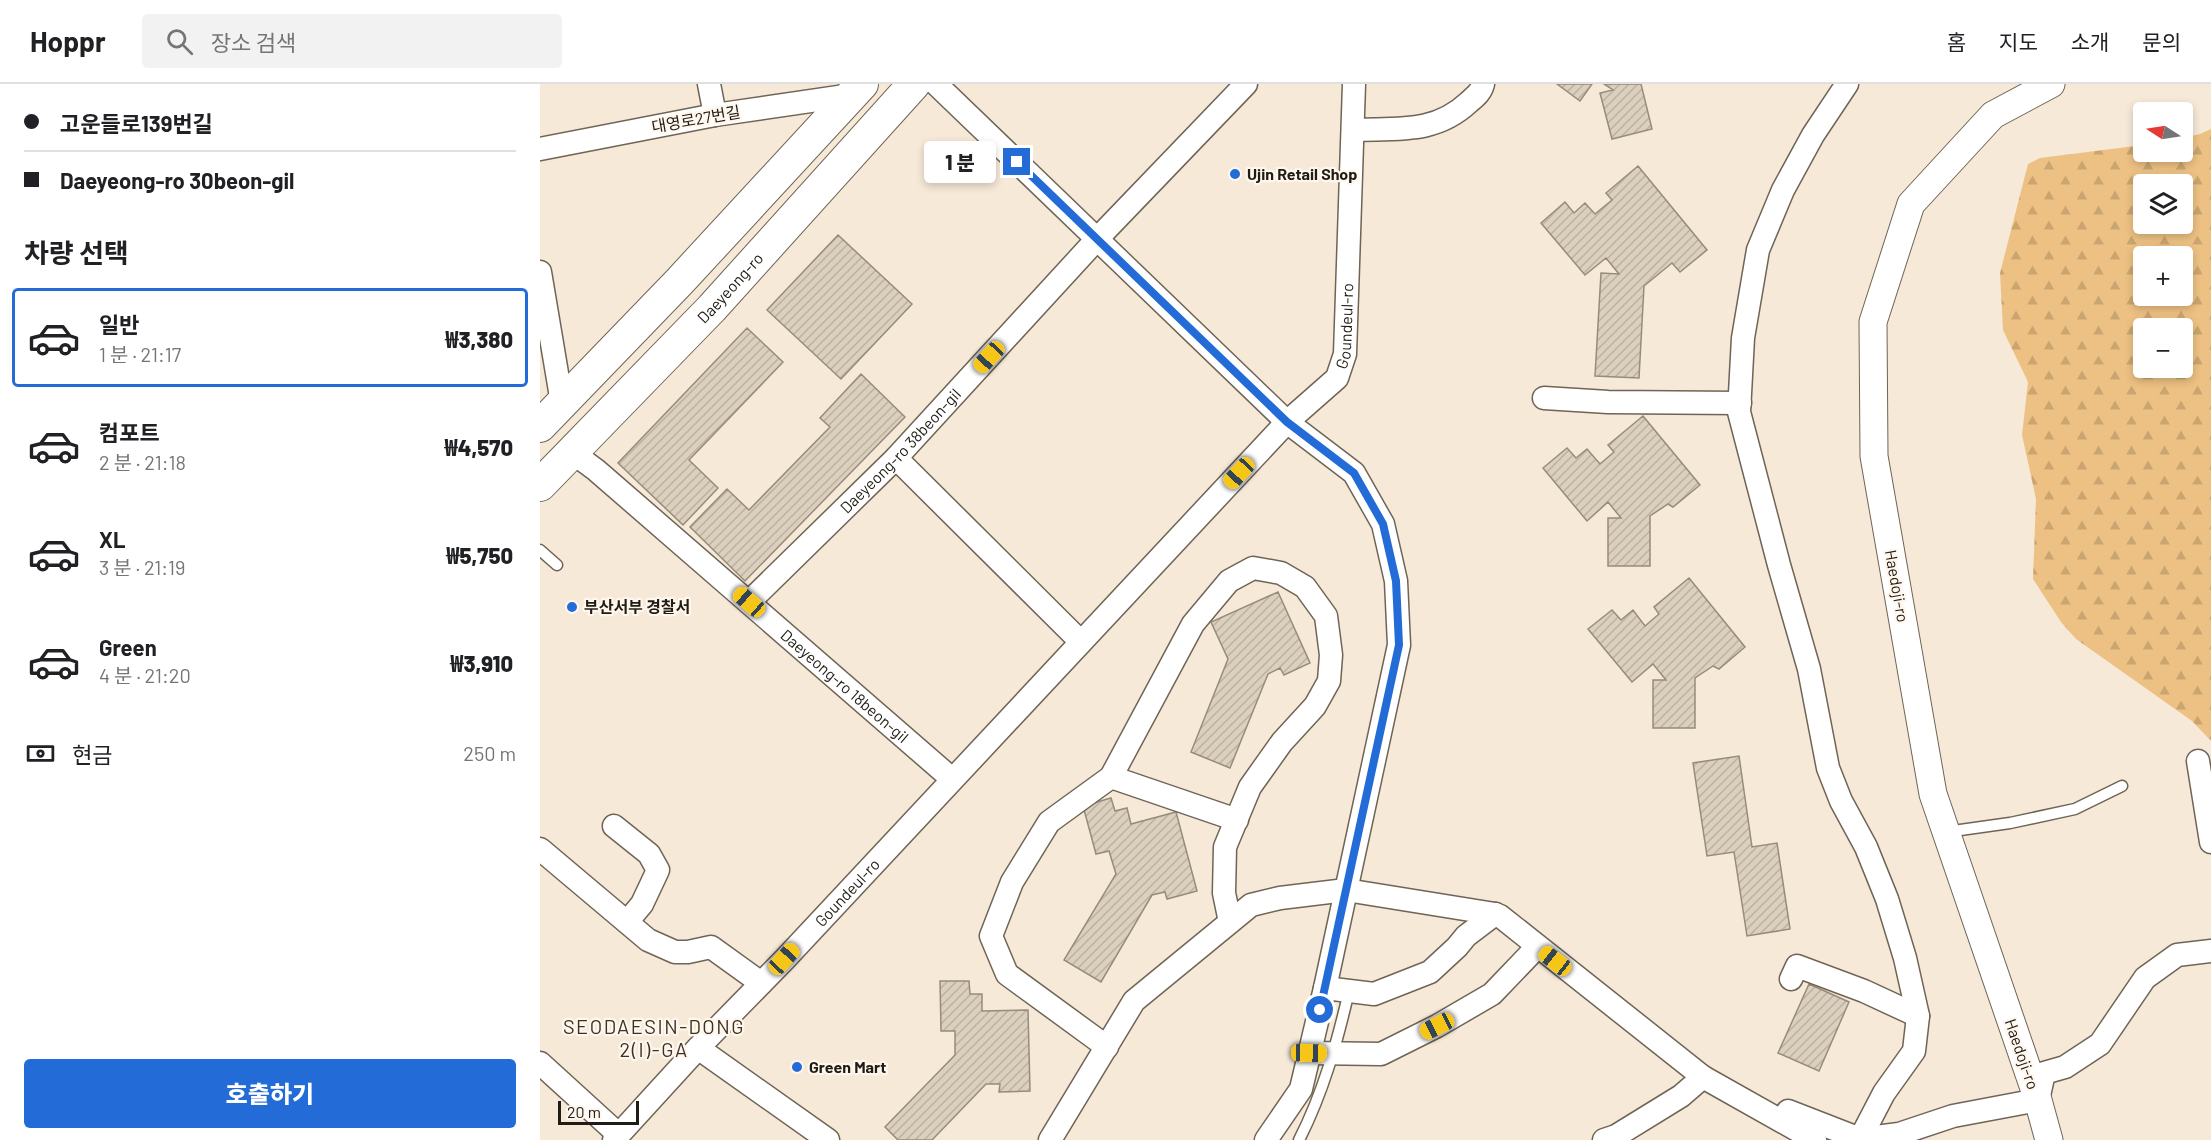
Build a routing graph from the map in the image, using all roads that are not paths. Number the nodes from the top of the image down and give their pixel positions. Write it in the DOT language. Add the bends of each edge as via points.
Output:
graph roads {
  1 [pos="709,84"];
  2 [pos="915,84"];
  3 [pos="936,84"];
  4 [pos="1246,84"];
  5 [pos="1354,84"];
  6 [pos="1483,84"];
  7 [pos="1847,84"];
  8 [pos="2051,84"];
  9 [pos="857,90"];
  10 [pos="715,115"];
  11 [pos="1354,130"];
  12 [pos="540,149"];
  13 [pos="1098,239"];
  14 [pos="540,272"];
  15 [pos="1544,398"];
  16 [pos="562,403"];
  17 [pos="1740,403"];
  18 [pos="1287,422"];
  19 [pos="540,426"];
  20 [pos="573,453"];
  21 [pos="896,458"];
  22 [pos="540,485"];
  23 [pos="540,550"];
  24 [pos="557,565"];
  25 [pos="749,602"];
  26 [pos="1081,642"];
  27 [pos="2198,761"];
  28 [pos="1111,777"];
  29 [pos="952,779"];
  30 [pos="2122,786"];
  31 [pos="1237,820"];
  32 [pos="614,826"];
  33 [pos="1946,832"];
  34 [pos="2211,842"];
  35 [pos="540,849"];
  36 [pos="1346,890"];
  37 [pos="1495,914"];
  38 [pos="627,922"];
  39 [pos="1230,922"];
  40 [pos="1537,947"];
  41 [pos="2211,951"];
  42 [pos="1791,979"];
  43 [pos="761,983"];
  44 [pos="1325,988"];
  45 [pos="1349,991"];
  46 [pos="1918,1016"];
  47 [pos="1107,1047"];
  48 [pos="698,1048"];
  49 [pos="1309,1053"];
  50 [pos="1334,1054"];
  51 [pos="540,1063"];
  52 [pos="1703,1077"];
  53 [pos="2038,1100"];
  54 [pos="617,1137"];
  55 [pos="1860,1139"];
  56 [pos="828,1140"];
  57 [pos="1050,1140"];
  58 [pos="1266,1140"];
  59 [pos="1299,1140"];
  60 [pos="1604,1140"];
  61 [pos="1815,1140"];
  62 [pos="2049,1140"];
  1 -- 10 [label="street"];
  2 -- 20 [label="main road, Daeyeong-ro" via="712,308"];
  3 -- 13 [label="street"];
  4 -- 13 [label="street, Daeyeong-ro 38beon-gil"];
  5 -- 11 [label="street, Goundeul-ro"];
  6 -- 11 [label="street" via="1482,91 1458,112 1427,127"];
  7 -- 17 [label="street" via="1783,190 1758,250 1743,338"];
  8 -- 33 [label="street, Haedoji-ro" via="1993,115 1911,204 1873,322 1874,456 1932,794"];
  9 -- 10 [label="street, 대영로27번길"];
  9 -- 16 [label="main road"];
  10 -- 12 [label="street, 대영로27번길"];
  11 -- 18 [label="street, Goundeul-ro" via="1345,354 1337,378"];
  13 -- 18 [label="street"];
  13 -- 21 [label="street, Daeyeong-ro 38beon-gil"];
  14 -- 16 [label="street"];
  15 -- 17 [label="street"];
  16 -- 19 [label="main road"];
  17 -- 46 [label="street" via="1756,479 1809,669 1828,768 1887,899"];
  18 -- 26 [label="street, Goundeul-ro"];
  18 -- 36 [label="street" via="1354,473 1383,524 1396,581 1399,645"];
  20 -- 22 [label="main road, Daeyeong-ro"];
  20 -- 25 [label="street, Daeyeong-ro 18beon-gil"];
  21 -- 25 [label="street, Daeyeong-ro 38beon-gil"];
  21 -- 26 [label="street"];
  23 -- 24 [label="lane"];
  25 -- 29 [label="street, Daeyeong-ro 18beon-gil"];
  26 -- 29 [label="street, Goundeul-ro"];
  27 -- 34 [label="street"];
  28 -- 31 [label="street"];
  28 -- 31 [label="street" via="1193,624 1229,581 1253,568 1281,573 1305,587 1326,616 1331,655 1329,681 1315,706 1282,742 1250,787"];
  28 -- 47 [label="street" via="1049,822 1012,882 991,936 1007,974"];
  29 -- 43 [label="street, Goundeul-ro"];
  30 -- 33 [label="lane" via="2075,809"];
  31 -- 39 [label="street" via="1225,847 1224,892"];
  32 -- 38 [label="street" via="649,854 658,870 642,904"];
  33 -- 53 [label="street, Haedoji-ro"];
  35 -- 38 [label="street"];
  36 -- 37 [label="street"];
  36 -- 39 [label="street" via="1251,905"];
  36 -- 44 [label="street"];
  37 -- 40 [label="street"];
  37 -- 45 [label="street" via="1430,972 1374,994"];
  38 -- 43 [label="street" via="648,940 675,952 711,947"];
  39 -- 47 [label="street" via="1134,1001"];
  40 -- 50 [label="street" via="1492,994 1437,1026 1381,1054"];
  40 -- 52 [label="street"];
  41 -- 53 [label="street" via="2177,955 2145,978 2100,1044 2065,1067 2044,1072"];
  42 -- 46 [label="street" via="1797,966"];
  43 -- 48 [label="street, Goundeul-ro"];
  44 -- 45 [label="street"];
  44 -- 49 [label="street"];
  45 -- 50 [label="lane"];
  46 -- 55 [label="street" via="1914,1051 1884,1093"];
  47 -- 57 [label="street"];
  48 -- 54 [label="street, Goundeul-ro"];
  48 -- 56 [label="street"];
  49 -- 50 [label="street"];
  49 -- 58 [label="street" via="1301,1089"];
  50 -- 59 [label="lane"];
  51 -- 54 [label="street"];
  52 -- 55 [label="street"];
  52 -- 60 [label="street" via="1681,1096"];
  52 -- 61 [label="street"];
  53 -- 55 [label="street" via="1953,1116 1899,1134"];
  53 -- 62 [label="street, Haedoji-ro"];
}
